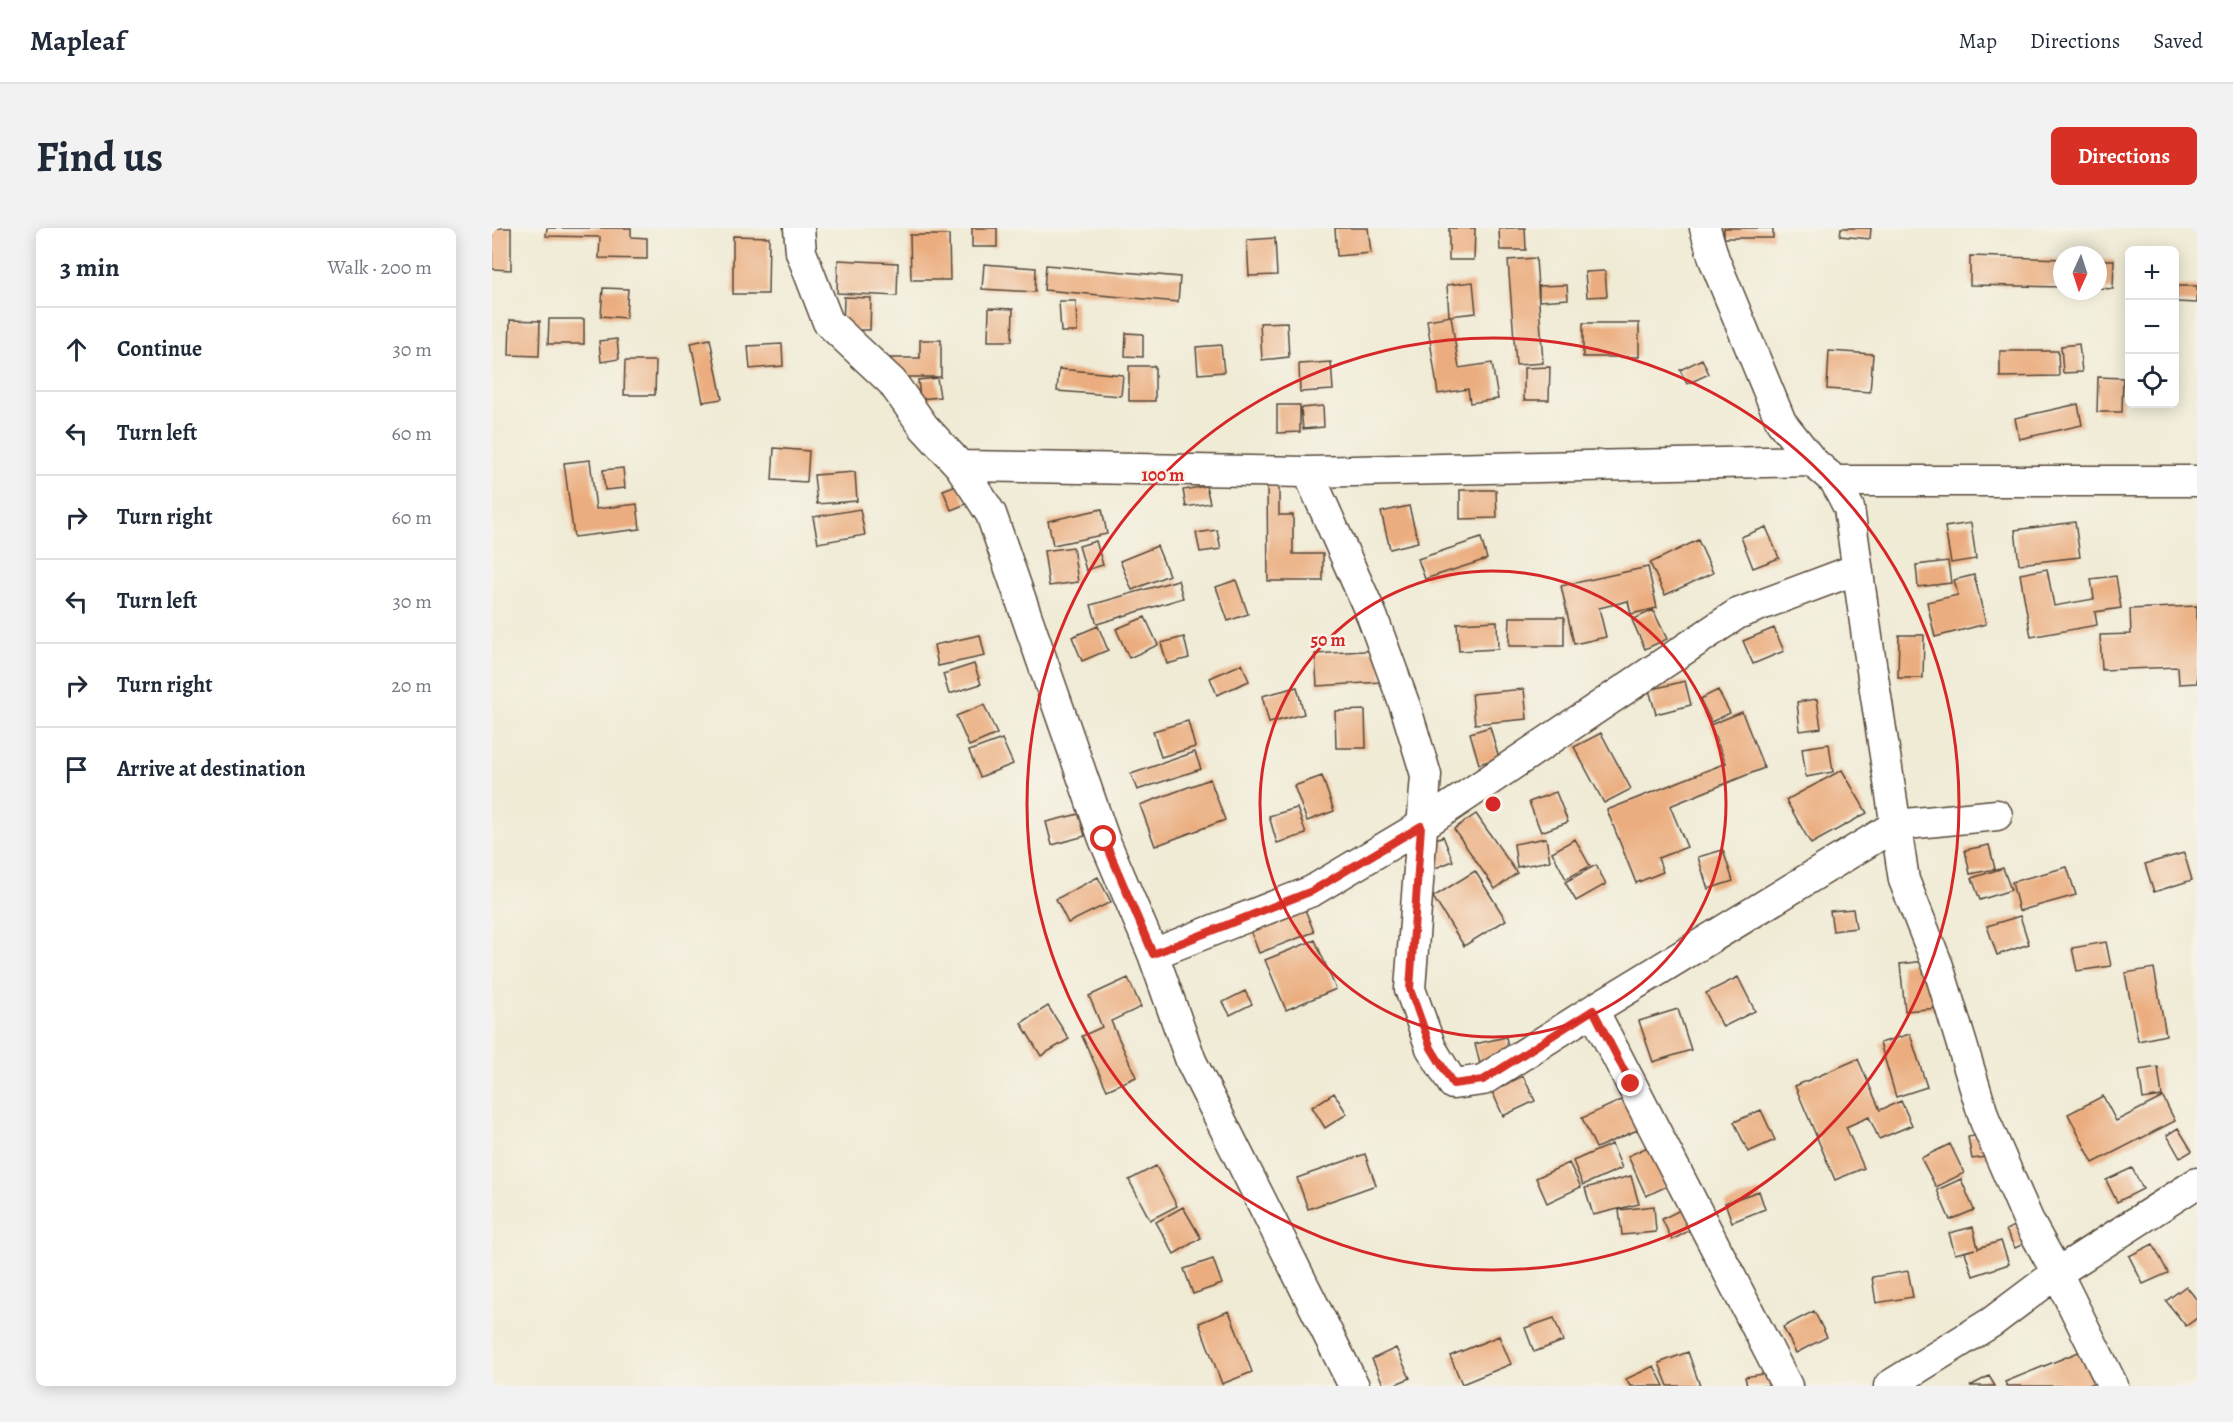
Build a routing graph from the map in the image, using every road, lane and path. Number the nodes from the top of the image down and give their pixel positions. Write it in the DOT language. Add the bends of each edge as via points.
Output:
graph roads {
  1 [pos="799,228"];
  2 [pos="1705,228"];
  3 [pos="1732,228"];
  4 [pos="1714,259"];
  5 [pos="1812,461"];
  6 [pos="960,466"];
  7 [pos="1308,472"];
  8 [pos="1834,481"];
  9 [pos="2197,482"];
  10 [pos="1857,569"];
  11 [pos="1997,815"];
  12 [pos="1896,825"];
  13 [pos="1421,826"];
  14 [pos="1153,954"];
  15 [pos="1593,1010"];
  16 [pos="2197,1183"];
  17 [pos="2057,1273"];
  18 [pos="1926,1375"];
  19 [pos="1354,1386"];
  20 [pos="1787,1386"];
  21 [pos="1889,1386"];
  22 [pos="2113,1386"];
  1 -- 6 [label="street" via="801,252 828,322 891,382 924,427"];
  2 -- 4 [label="street"];
  3 -- 4 [label="street"];
  4 -- 5 [label="street" via="1781,422"];
  5 -- 7 [label="street"];
  5 -- 8 [label="street"];
  6 -- 7 [label="street"];
  6 -- 14 [label="street" via="991,513 1104,839"];
  7 -- 13 [label="street" via="1372,616 1406,709 1426,775"];
  8 -- 9 [label="street"];
  8 -- 10 [label="street" via="1849,508"];
  10 -- 12 [label="street"];
  10 -- 13 [label="street" via="1737,614"];
  11 -- 12 [label="street"];
  12 -- 15 [label="street"];
  12 -- 17 [label="street" via="1904,880 1938,966 1985,1121 2030,1224"];
  13 -- 14 [label="street" via="1312,891"];
  13 -- 15 [label="street" via="1410,989 1431,1048 1453,1084 1483,1080"];
  14 -- 19 [label="street" via="1191,1061"];
  15 -- 20 [label="street"];
  16 -- 17 [label="street"];
  17 -- 18 [label="street"];
  17 -- 22 [label="street"];
  18 -- 21 [label="street"];
}
